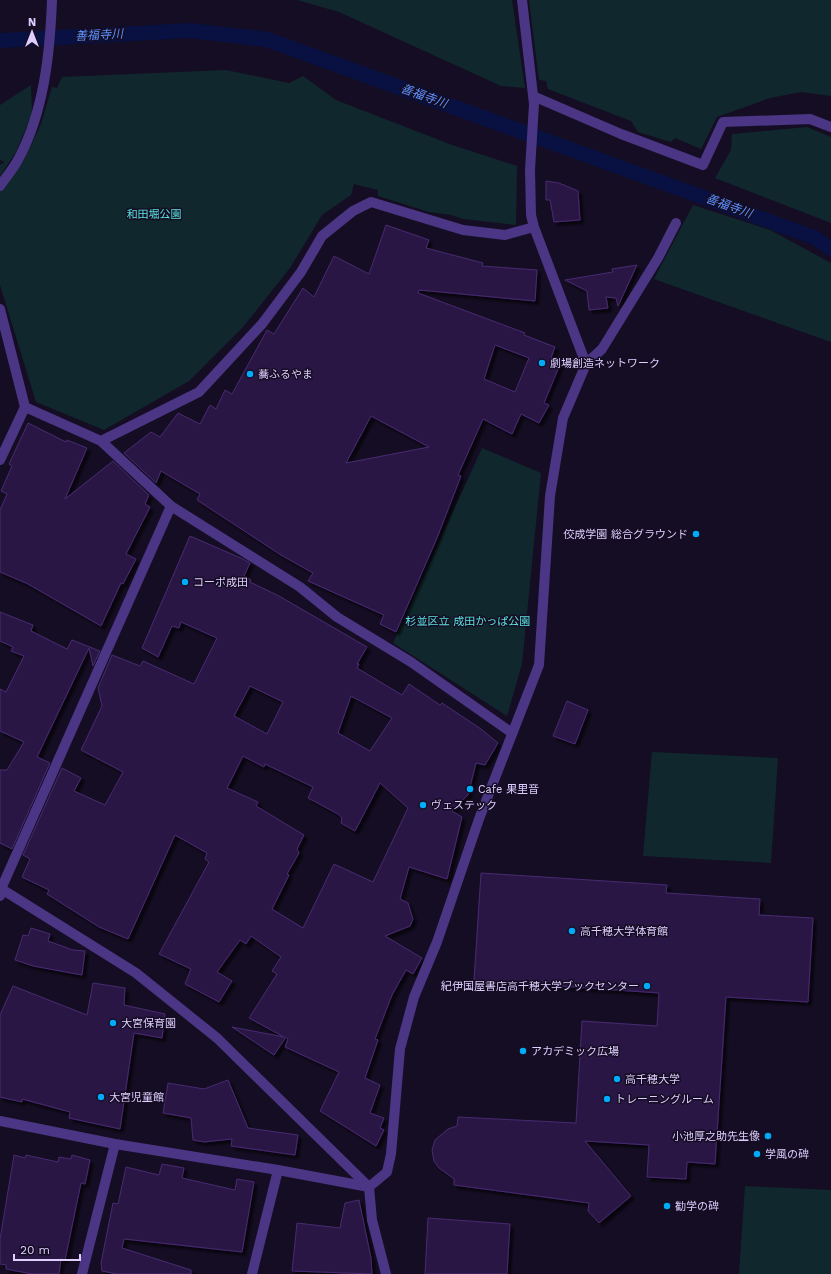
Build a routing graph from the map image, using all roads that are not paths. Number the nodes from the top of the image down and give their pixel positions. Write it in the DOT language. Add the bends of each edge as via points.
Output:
graph roads {
  1 [pos="522,0"];
  2 [pos="52,1"];
  3 [pos="534,100"];
  4 [pos="831,127"];
  5 [pos="0,186"];
  6 [pos="676,224"];
  7 [pos="534,227"];
  8 [pos="0,309"];
  9 [pos="586,364"];
  10 [pos="25,407"];
  11 [pos="101,441"];
  12 [pos="0,460"];
  13 [pos="170,506"];
  14 [pos="512,733"];
  15 [pos="0,891"];
  16 [pos="0,1121"];
  17 [pos="115,1144"];
  18 [pos="278,1170"];
  19 [pos="369,1187"];
  20 [pos="82,1274"];
  21 [pos="252,1274"];
  22 [pos="386,1274"];
  1 -- 3 [label="street"];
  2 -- 5 [label="street" via="46,63 37,115 19,159"];
  3 -- 4 [label="street" via="703,165 723,122 810,119"];
  3 -- 7 [label="street" via="530,162 531,215"];
  6 -- 9 [label="street" via="602,349"];
  7 -- 9 [label="street"];
  7 -- 11 [label="street" via="505,234 463,230 371,202 353,211 322,236 301,272 262,324 199,392"];
  8 -- 10 [label="street"];
  9 -- 14 [label="street" via="563,418 553,473 539,665"];
  10 -- 11 [label="street"];
  10 -- 12 [label="street"];
  11 -- 13 [label="street"];
  13 -- 14 [label="street" via="300,587 338,617 411,662"];
  13 -- 15 [label="street"];
  14 -- 19 [label="street" via="479,819 437,942 414,997 400,1049 391,1154 387,1172"];
  15 -- 19 [label="street" via="136,973 211,1033"];
  16 -- 17 [label="street"];
  17 -- 18 [label="street"];
  17 -- 20 [label="street"];
  18 -- 19 [label="street"];
  18 -- 21 [label="street"];
  19 -- 22 [label="street" via="372,1220"];
}
